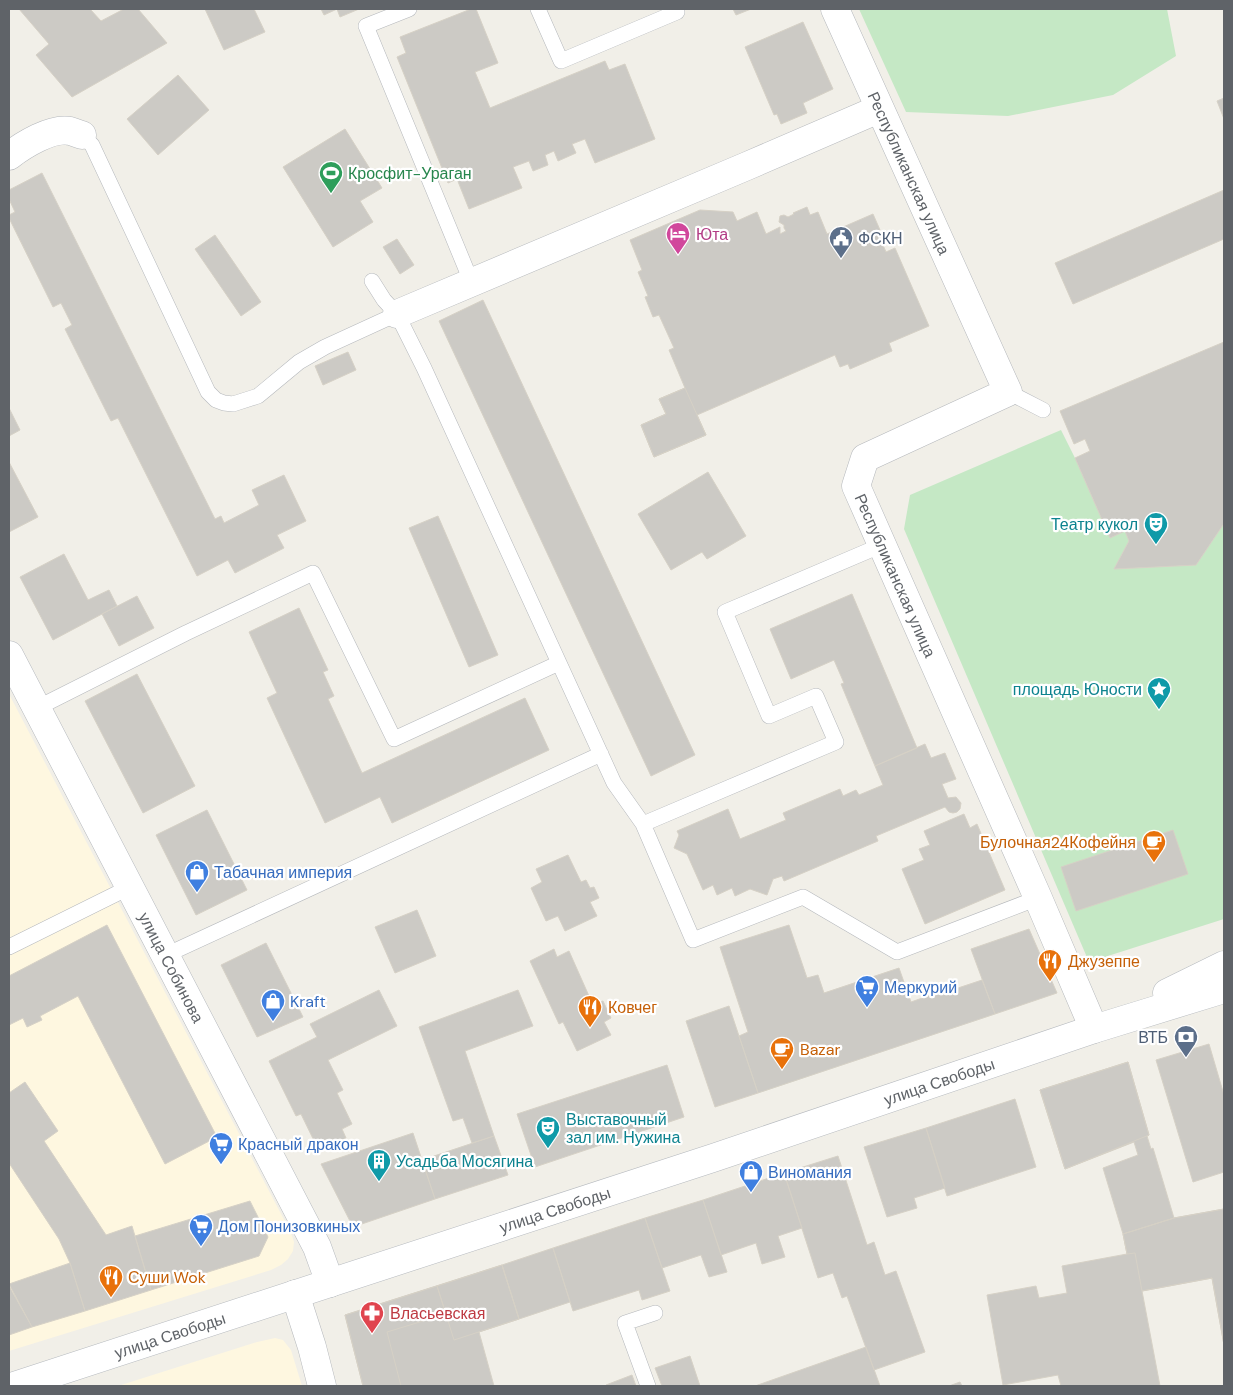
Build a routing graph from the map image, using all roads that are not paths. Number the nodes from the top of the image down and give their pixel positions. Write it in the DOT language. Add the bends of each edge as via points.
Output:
graph roads {
  1 [pos="409,9"];
  2 [pos="538,9"];
  3 [pos="835,9"];
  4 [pos="677,12"];
  5 [pos="880,109"];
  6 [pos="82,135"];
  7 [pos="9,156"];
  8 [pos="372,281"];
  9 [pos="471,282"];
  10 [pos="397,314"];
  11 [pos="1008,392"];
  12 [pos="1043,410"];
  13 [pos="882,545"];
  14 [pos="9,655"];
  15 [pos="559,663"];
  16 [pos="37,708"];
  17 [pos="601,754"];
  18 [pos="643,824"];
  19 [pos="130,887"];
  20 [pos="1038,898"];
  21 [pos="9,947"];
  22 [pos="166,955"];
  23 [pos="1220,976"];
  24 [pos="1094,1029"];
  25 [pos="330,1283"];
  26 [pos="295,1294"];
  27 [pos="655,1313"];
  28 [pos="14,1386"];
  29 [pos="322,1386"];
  30 [pos="648,1386"];
  1 -- 9 [label="lane" via="366,26"];
  2 -- 4 [label="lane" via="561,61"];
  3 -- 5 [label="main road, Республиканская улица"];
  5 -- 9 [label="main road"];
  5 -- 11 [label="main road, Республиканская улица"];
  6 -- 7 [label="main road" via="69,131 52,133 22,146"];
  6 -- 10 [label="lane" via="92,145 208,392 216,400 233,404 258,396 299,362"];
  8 -- 10 [label="lane"];
  9 -- 10 [label="main road"];
  10 -- 15 [label="lane"];
  11 -- 12 [label="lane"];
  11 -- 13 [label="main road, Республиканская улица" via="865,458 856,486"];
  13 -- 18 [label="lane" via="725,612 769,716 816,696 836,742"];
  13 -- 20 [label="main road, Республиканская улица"];
  14 -- 16 [label="main road, улица Собинова"];
  15 -- 16 [label="lane" via="394,739 313,573"];
  15 -- 17 [label="lane"];
  16 -- 19 [label="main road, улица Собинова"];
  17 -- 18 [label="lane" via="614,783"];
  17 -- 22 [label="lane"];
  18 -- 20 [label="lane" via="693,940 803,898 897,952"];
  19 -- 21 [label="lane"];
  19 -- 22 [label="main road, улица Собинова"];
  20 -- 24 [label="main road, Республиканская улица"];
  22 -- 25 [label="main road, улица Собинова" via="317,1246"];
  23 -- 24 [label="main road, улица Свободы"];
  24 -- 25 [label="main road, улица Свободы"];
  25 -- 26 [label="main road, улица Свободы"];
  26 -- 28 [label="main road, улица Свободы"];
  26 -- 29 [label="main road"];
  27 -- 30 [label="lane" via="625,1323"];
}
